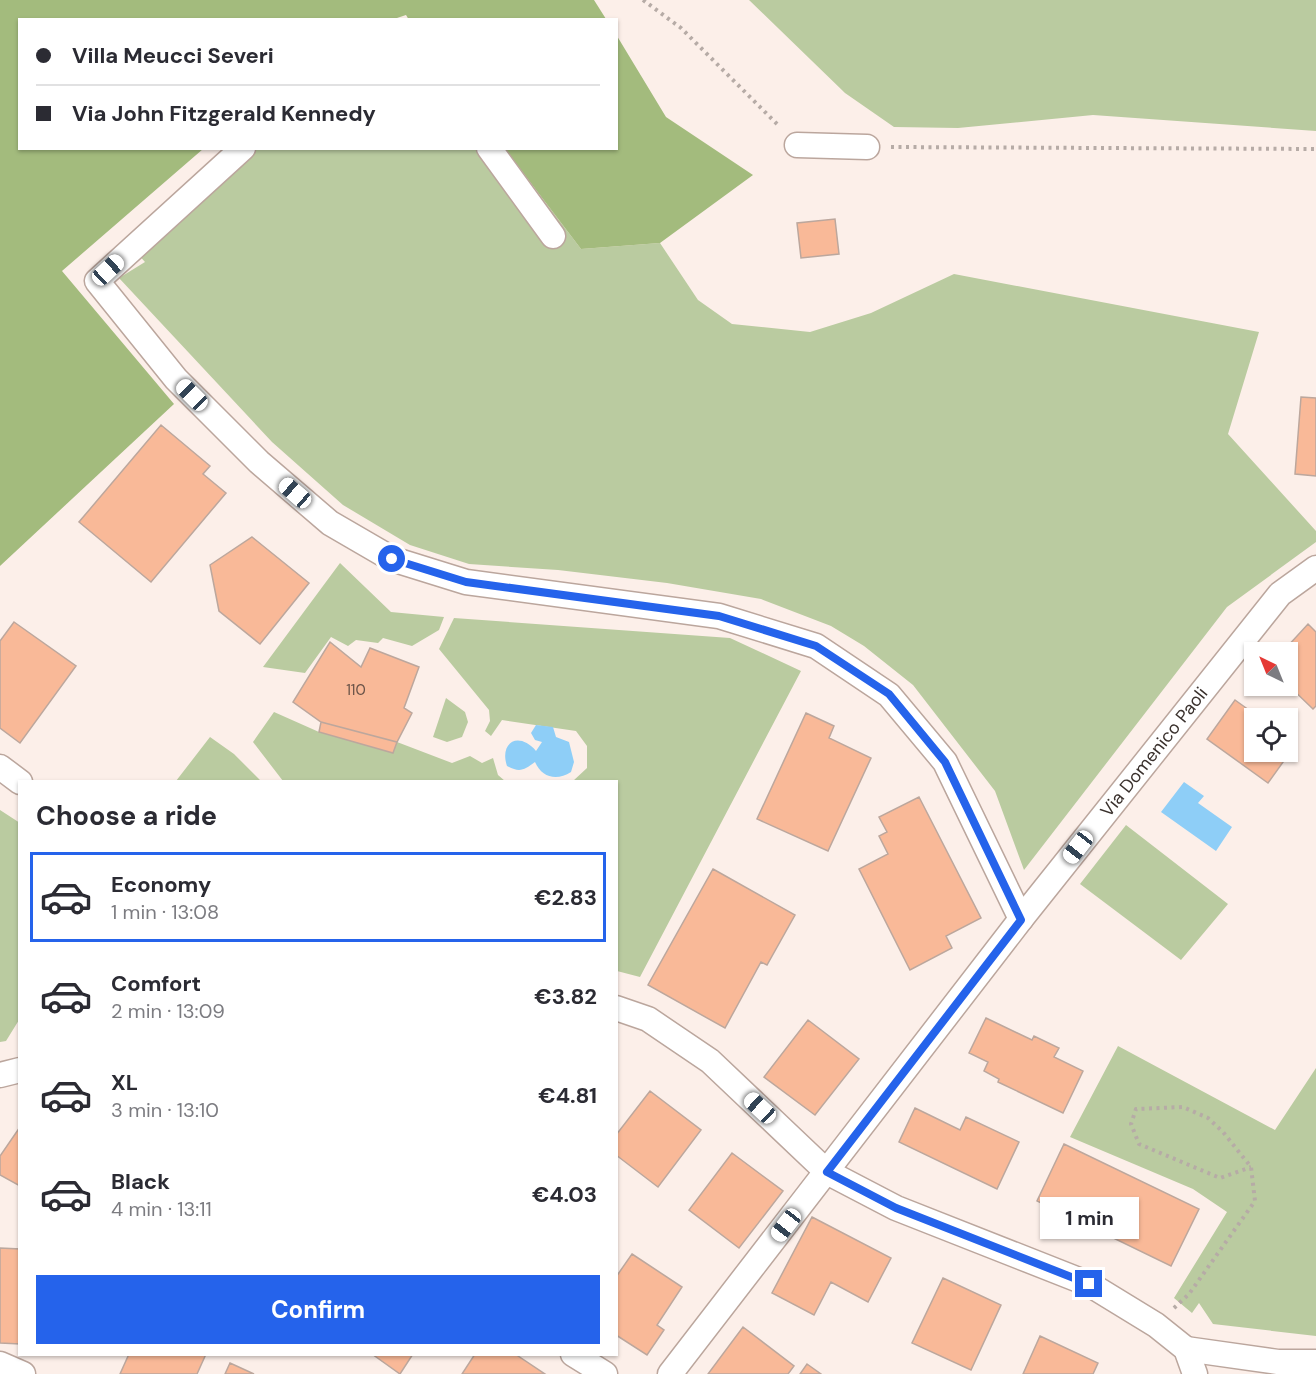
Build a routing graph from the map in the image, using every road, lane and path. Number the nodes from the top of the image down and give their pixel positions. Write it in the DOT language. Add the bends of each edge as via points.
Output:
graph roads {
  1 [pos="643,0"];
  2 [pos="797,145"];
  3 [pos="867,147"];
  4 [pos="1316,149"];
  5 [pos="241,150"];
  6 [pos="490,150"];
  7 [pos="553,236"];
  8 [pos="1316,568"];
  9 [pos="0,768"];
  10 [pos="18,781"];
  11 [pos="1021,920"];
  12 [pos="618,1009"];
  13 [pos="18,1070"];
  14 [pos="0,1075"];
  15 [pos="1251,1167"];
  16 [pos="827,1172"];
  17 [pos="1156,1325"];
  18 [pos="1186,1349"];
  19 [pos="576,1356"];
  20 [pos="1278,1362"];
  21 [pos="1316,1362"];
  22 [pos="0,1364"];
  23 [pos="23,1374"];
  24 [pos="606,1374"];
  25 [pos="670,1374"];
  26 [pos="1195,1374"];
  27 [pos="1249,1374"];
  1 -- 2 [label="path" via="681,28"];
  2 -- 3 [label="street"];
  3 -- 4 [label="path"];
  5 -- 11 [label="street" via="97,280 176,379 259,462 330,523 383,554 466,582 719,616 816,646 889,694 945,762"];
  6 -- 7 [label="street"];
  8 -- 11 [label="street, Via Domenico Paoli" via="1280,594"];
  9 -- 10 [label="street"];
  11 -- 16 [label="street, Via Domenico Paoli"];
  12 -- 16 [label="street" via="648,1019 710,1061"];
  13 -- 14 [label="street"];
  15 -- 15 [label="path" via="1208,1118 1183,1107 1136,1109 1131,1124 1140,1144 1220,1178"];
  15 -- 17 [label="path" via="1255,1201 1189,1294"];
  16 -- 17 [label="street" via="896,1208 1089,1284"];
  16 -- 25 [label="street, Via Domenico Paoli"];
  17 -- 18 [label="street"];
  18 -- 20 [label="street"];
  18 -- 26 [label="street"];
  19 -- 24 [label="street"];
  20 -- 21 [label="street"];
  20 -- 27 [label="street"];
  22 -- 23 [label="street"];
}
